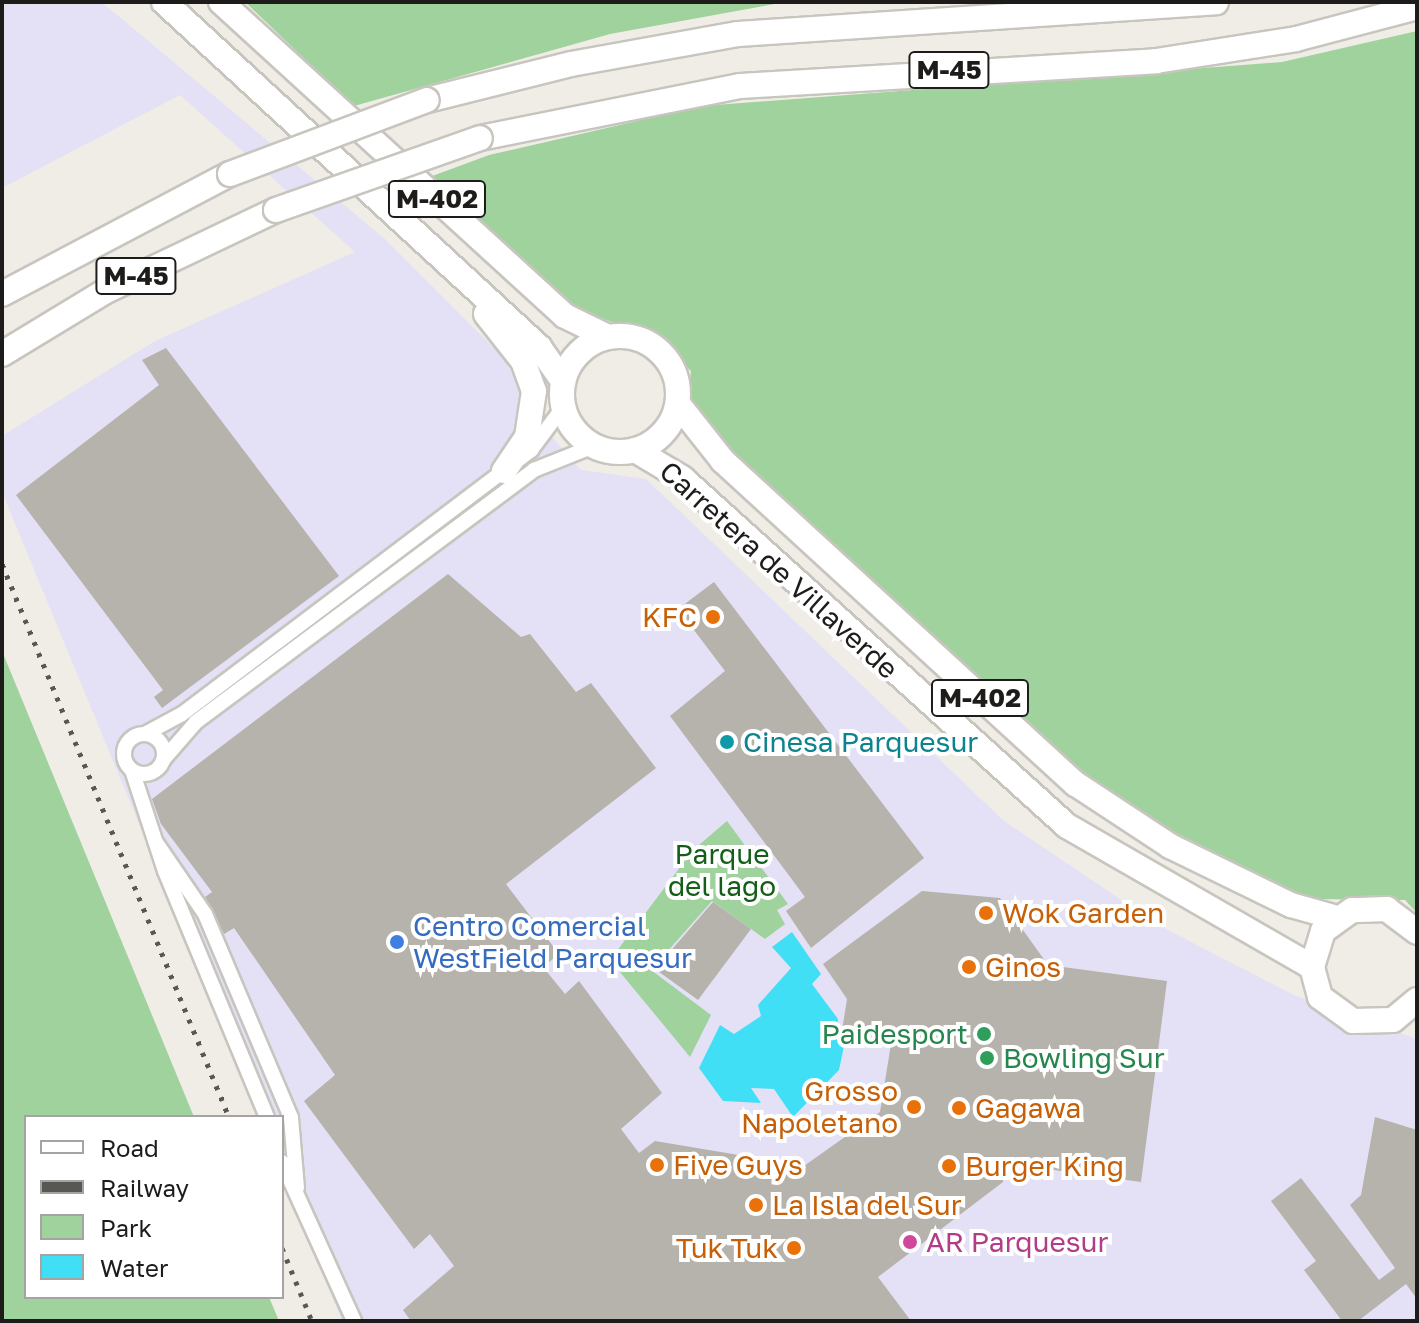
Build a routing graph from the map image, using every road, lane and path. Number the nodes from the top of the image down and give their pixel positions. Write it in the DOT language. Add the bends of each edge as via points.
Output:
graph roads {
  1 [pos="164,2"];
  2 [pos="221,2"];
  3 [pos="1004,2"];
  4 [pos="1216,2"];
  5 [pos="1417,7"];
  6 [pos="878,20"];
  7 [pos="1417,23"];
  8 [pos="1296,39"];
  9 [pos="444,258"];
  10 [pos="2,294"];
  11 [pos="608,337"];
  12 [pos="2,354"];
  13 [pos="563,381"];
  14 [pos="678,404"];
  15 [pos="564,406"];
  16 [pos="594,446"];
  17 [pos="635,450"];
  18 [pos="504,471"];
  19 [pos="145,734"];
  20 [pos="163,760"];
  21 [pos="132,770"];
  22 [pos="155,841"];
  23 [pos="1337,918"];
  24 [pos="1417,932"];
  25 [pos="1312,967"];
  26 [pos="1417,1000"];
  27 [pos="1408,1018"];
  28 [pos="266,1115"];
  29 [pos="284,1165"];
  30 [pos="297,1188"];
  31 [pos="354,1321"];
  1 -- 9 [label="highway, M-402"];
  2 -- 11 [label="highway, M-402" via="558,310"];
  3 -- 6 [label="highway"];
  4 -- 6 [label="highway, M-45"];
  5 -- 8 [label="highway, M-45"];
  6 -- 10 [label="highway, M-45, bridge" via="669,44 427,100 230,174"];
  7 -- 8 [label="highway"];
  8 -- 12 [label="highway, M-45, bridge" via="1156,61 740,86 480,138 276,210 104,292"];
  9 -- 13 [label="highway, M-402" via="539,347"];
  9 -- 18 [label="highway" via="533,382 530,429"];
  11 -- 13 [label="highway" via="578,354"];
  11 -- 14 [label="highway, M-402" via="635,338 660,352 675,378"];
  13 -- 15 [label="highway"];
  14 -- 17 [label="highway" via="665,429"];
  14 -- 23 [label="highway, Carretera de Villaverde / M-402" via="723,461 1076,784 1170,846 1291,905"];
  15 -- 16 [label="highway"];
  15 -- 18 [label="street" via="537,446"];
  16 -- 17 [label="highway, M-402"];
  16 -- 20 [label="street" via="534,470 196,722"];
  17 -- 25 [label="highway, Carretera de Villaverde / M-402" via="690,485 1067,826"];
  18 -- 19 [label="street" via="182,714"];
  19 -- 20 [label="street" via="159,741"];
  19 -- 21 [label="street" via="125,747"];
  20 -- 21 [label="street" via="149,773"];
  21 -- 22 [label="street"];
  22 -- 28 [label="street"];
  22 -- 30 [label="street" via="205,914 291,1118"];
  23 -- 24 [label="highway" via="1379,908"];
  23 -- 25 [label="highway" via="1318,940"];
  25 -- 27 [label="highway" via="1316,990 1339,1015 1371,1024"];
  26 -- 27 [label="highway"];
  29 -- 30 [label="street"];
  30 -- 31 [label="street"];
}
